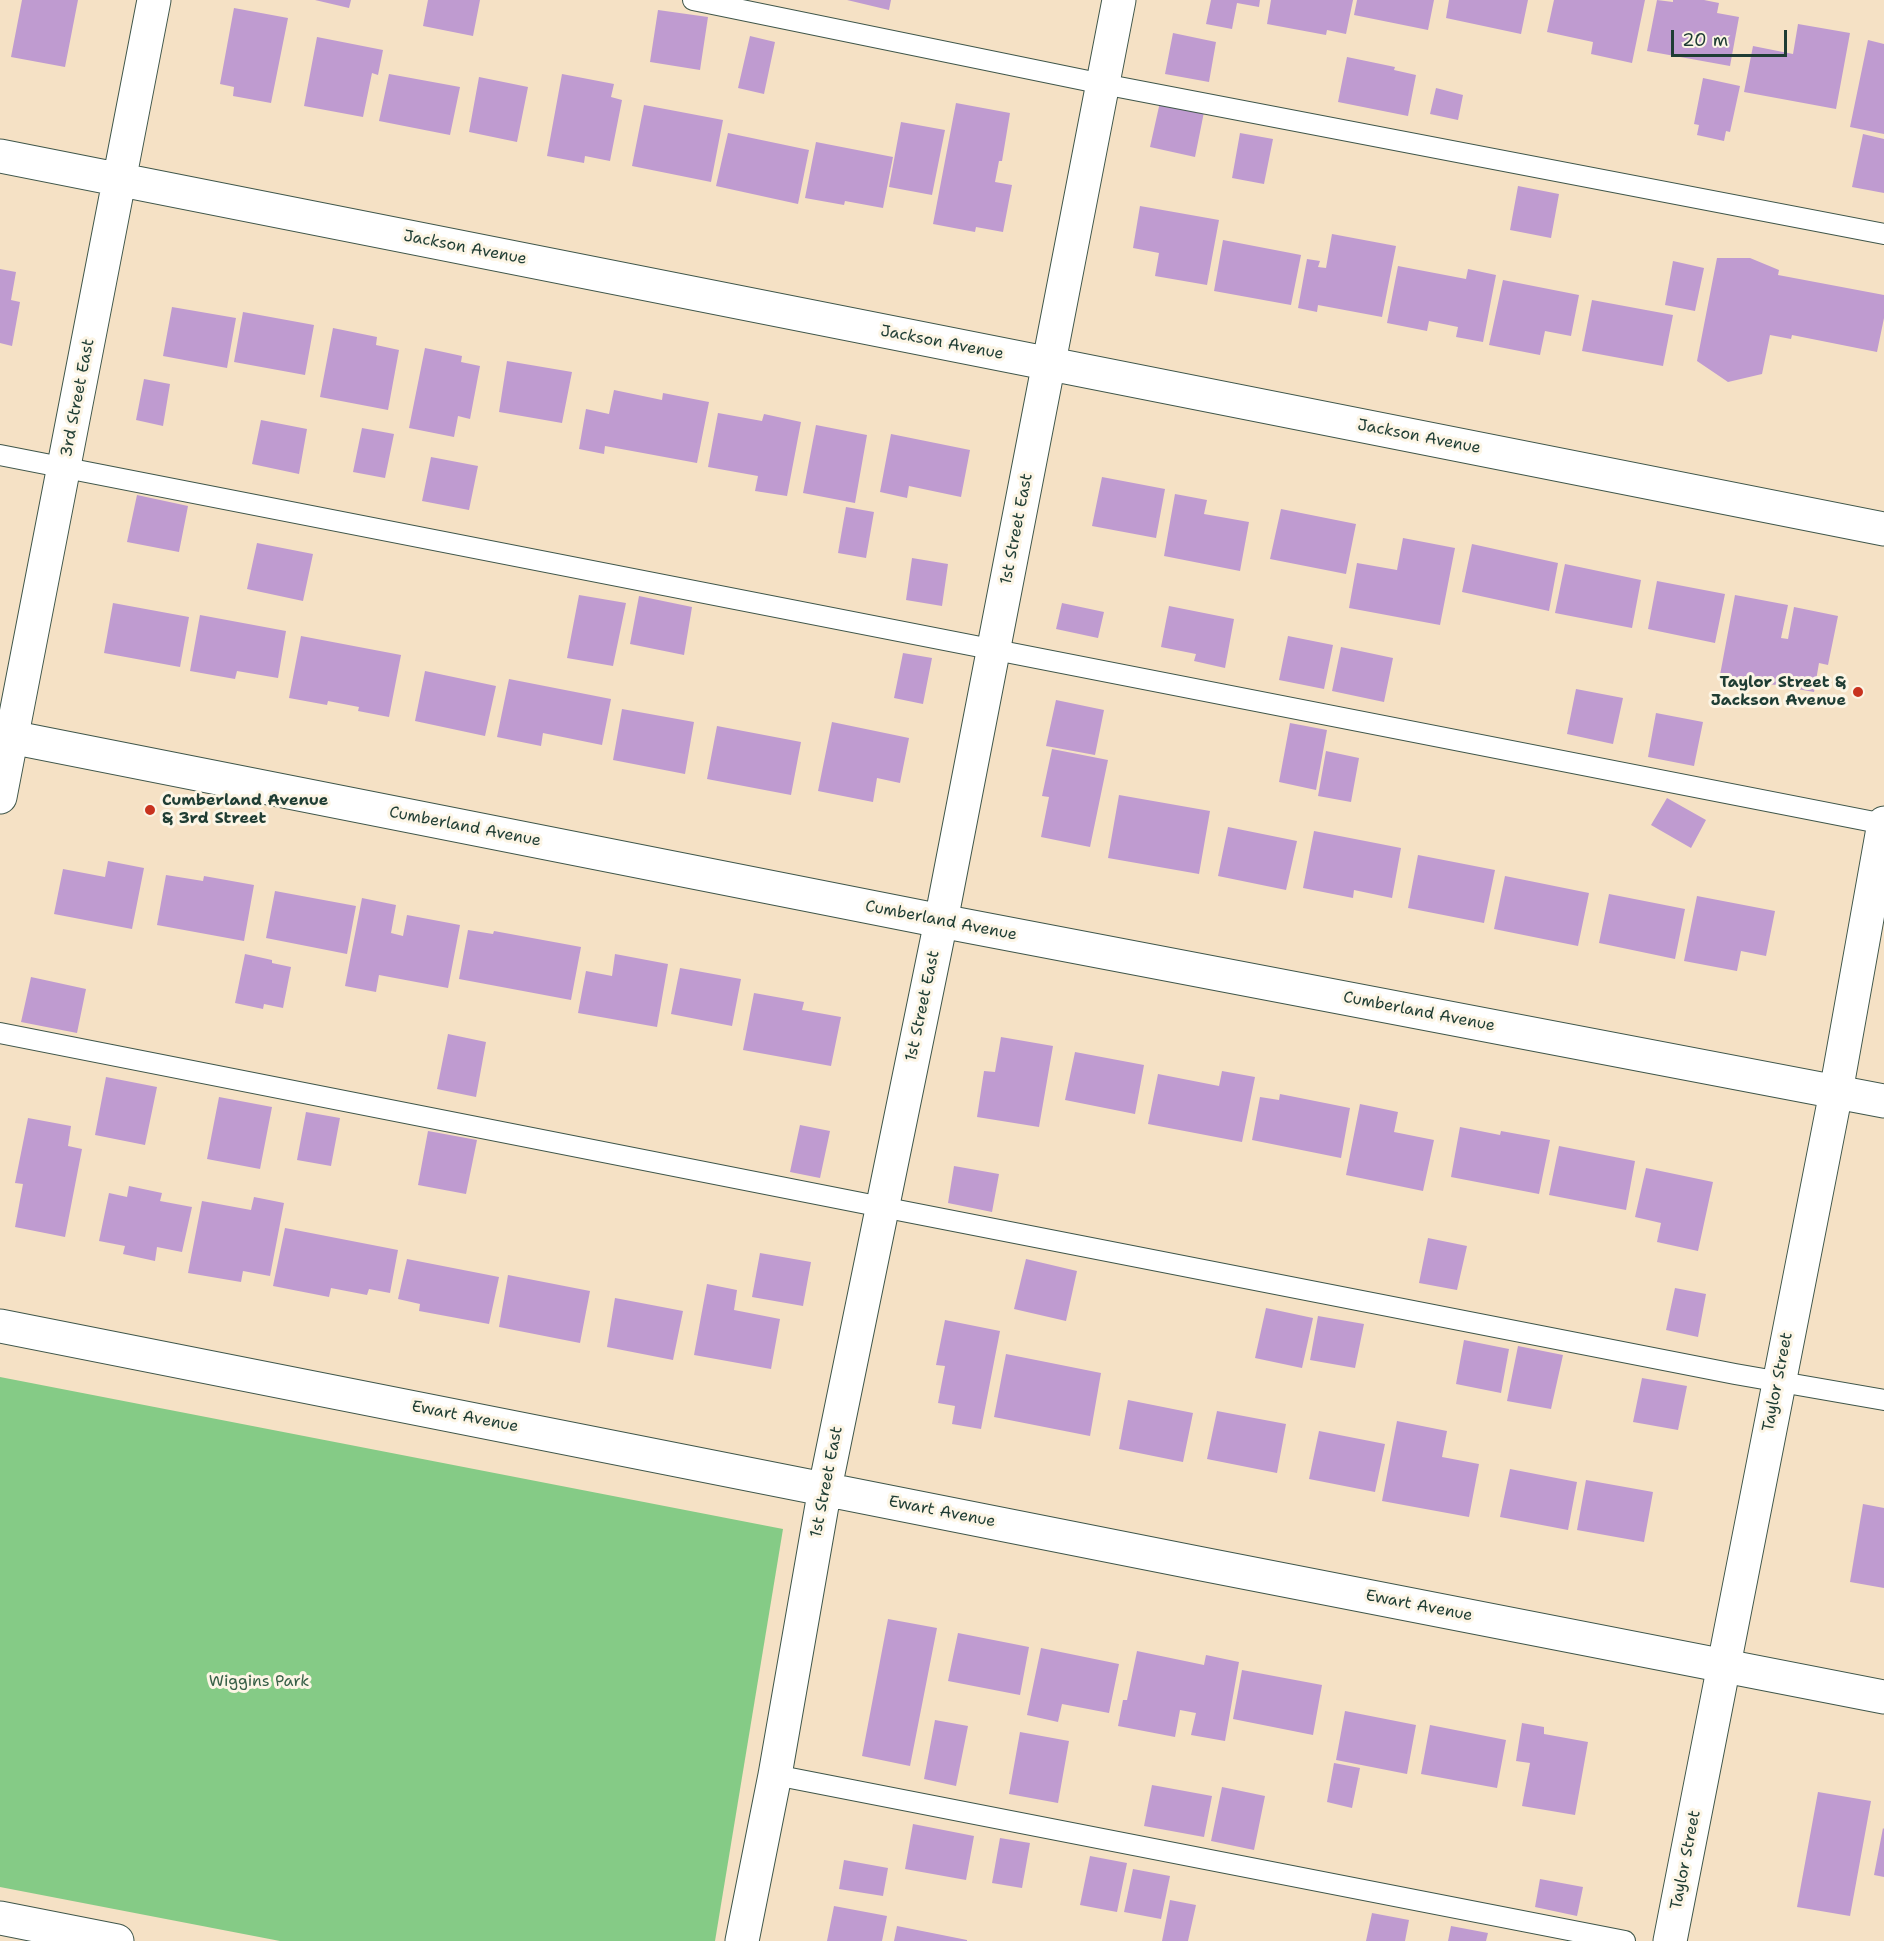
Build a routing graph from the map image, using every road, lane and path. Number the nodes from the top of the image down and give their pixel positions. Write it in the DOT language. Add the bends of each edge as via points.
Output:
graph roads {
  1 [pos="154,0"];
  2 [pos="693,0"];
  3 [pos="1119,0"];
  4 [pos="1103,84"];
  5 [pos="0,156"];
  6 [pos="120,179"];
  7 [pos="1884,234"];
  8 [pos="1049,364"];
  9 [pos="0,455"];
  10 [pos="64,468"];
  11 [pos="1884,529"];
  12 [pos="993,649"];
  13 [pos="6,736"];
  14 [pos="0,796"];
  15 [pos="1884,824"];
  16 [pos="941,921"];
  17 [pos="0,1033"];
  18 [pos="1836,1092"];
  19 [pos="1884,1101"];
  20 [pos="882,1207"];
  21 [pos="0,1326"];
  22 [pos="1778,1380"];
  23 [pos="1884,1400"];
  24 [pos="825,1488"];
  25 [pos="1724,1666"];
  26 [pos="1884,1697"];
  27 [pos="775,1775"];
  28 [pos="0,1918"];
  29 [pos="117,1941"];
  30 [pos="742,1941"];
  31 [pos="1625,1941"];
  32 [pos="1670,1941"];
  1 -- 6 [label="street, 3rd Street East"];
  2 -- 4 [label="lane"];
  3 -- 4 [label="street, 1st Street East"];
  4 -- 7 [label="lane"];
  4 -- 8 [label="street, 1st Street East"];
  5 -- 6 [label="street, Jackson Avenue"];
  6 -- 8 [label="street, Jackson Avenue"];
  6 -- 10 [label="street, 3rd Street East"];
  8 -- 11 [label="street, Jackson Avenue"];
  8 -- 12 [label="street, 1st Street East"];
  9 -- 10 [label="lane"];
  10 -- 12 [label="lane"];
  10 -- 13 [label="street, 3rd Street East"];
  12 -- 15 [label="lane"];
  12 -- 16 [label="street, 1st Street East"];
  13 -- 14 [label="street, 3rd Street East"];
  13 -- 16 [label="street, Cumberland Avenue"];
  15 -- 18 [label="street, Taylor Street"];
  16 -- 18 [label="street, Cumberland Avenue"];
  16 -- 20 [label="street, 1st Street East"];
  17 -- 20 [label="lane"];
  18 -- 19 [label="street, Cumberland Avenue"];
  18 -- 22 [label="street, Taylor Street"];
  20 -- 22 [label="lane"];
  20 -- 24 [label="street, 1st Street East"];
  21 -- 24 [label="street, Ewart Avenue"];
  22 -- 23 [label="lane"];
  22 -- 25 [label="street, Taylor Street"];
  24 -- 25 [label="street, Ewart Avenue"];
  24 -- 27 [label="street, 1st Street East"];
  25 -- 26 [label="street, Ewart Avenue"];
  25 -- 32 [label="street, Taylor Street"];
  27 -- 30 [label="street, 1st Street East"];
  27 -- 31 [label="lane"];
  28 -- 29 [label="street"];
}
